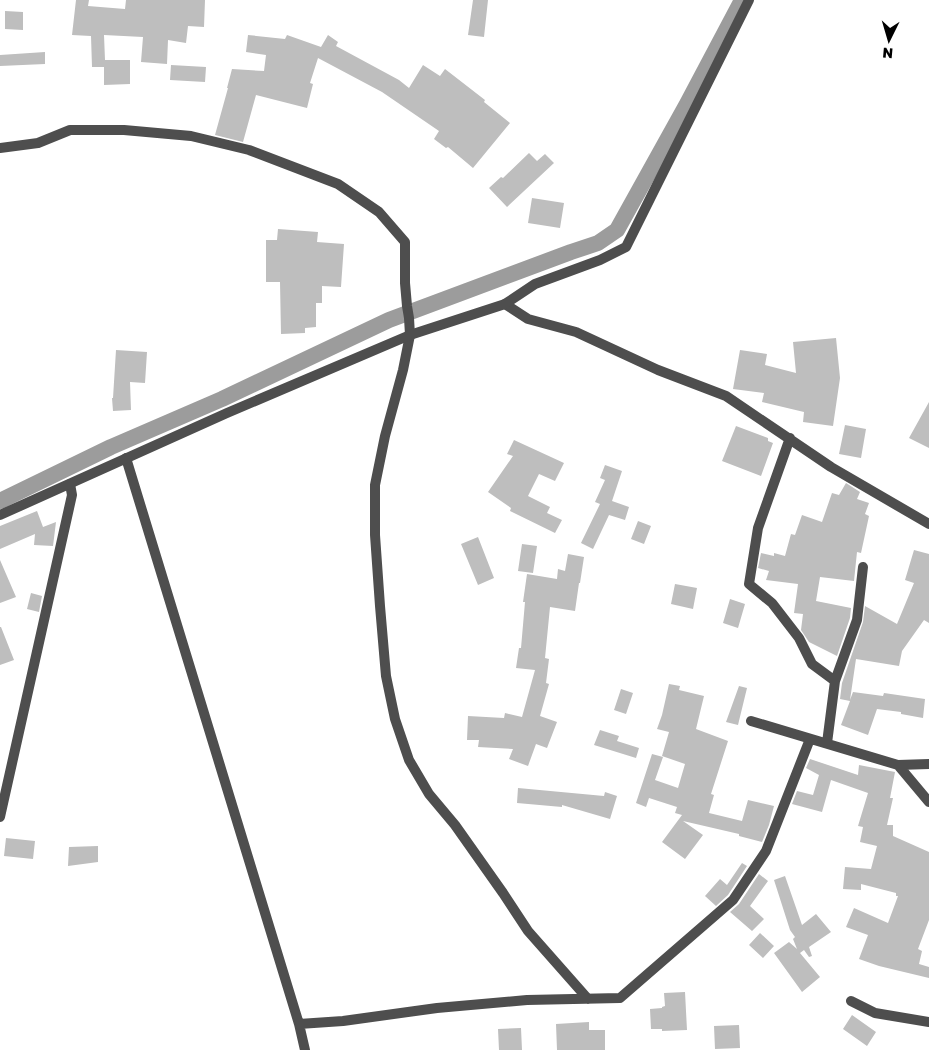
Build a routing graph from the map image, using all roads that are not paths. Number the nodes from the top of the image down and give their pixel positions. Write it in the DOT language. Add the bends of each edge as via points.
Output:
graph roads {
  1 [pos="749,0"];
  2 [pos="0,148"];
  3 [pos="505,304"];
  4 [pos="410,335"];
  5 [pos="790,438"];
  6 [pos="126,458"];
  7 [pos="70,484"];
  8 [pos="0,515"];
  9 [pos="929,524"];
  10 [pos="863,567"];
  11 [pos="835,681"];
  12 [pos="751,721"];
  13 [pos="810,738"];
  14 [pos="827,744"];
  15 [pos="898,764"];
  16 [pos="929,764"];
  17 [pos="929,802"];
  18 [pos="0,817"];
  19 [pos="588,999"];
  20 [pos="851,1000"];
  21 [pos="929,1022"];
  22 [pos="298,1024"];
  23 [pos="305,1050"];
  1 -- 3 [label="street" via="626,247 535,284"];
  2 -- 4 [label="street" via="38,142 70,130 124,130 192,136 249,150 338,184 380,212 405,242"];
  3 -- 4 [label="street"];
  3 -- 5 [label="street" via="528,319 576,332 658,370 726,396"];
  4 -- 6 [label="street"];
  4 -- 19 [label="street" via="375,485 380,606 386,676 395,719 410,760 429,794 455,825 528,931"];
  5 -- 9 [label="street" via="832,467"];
  5 -- 11 [label="street" via="758,528 749,584 772,603 799,638 812,664"];
  6 -- 7 [label="street"];
  6 -- 22 [label="street"];
  7 -- 8 [label="street"];
  7 -- 18 [label="street" via="72,496"];
  10 -- 11 [label="street" via="856,620"];
  11 -- 14 [label="street"];
  12 -- 13 [label="street"];
  13 -- 14 [label="street"];
  13 -- 19 [label="street" via="766,851 733,900 620,998"];
  14 -- 15 [label="street"];
  15 -- 16 [label="street"];
  15 -- 17 [label="street"];
  19 -- 22 [label="street" via="527,1000"];
  20 -- 21 [label="street" via="875,1013"];
  22 -- 23 [label="street"];
}
